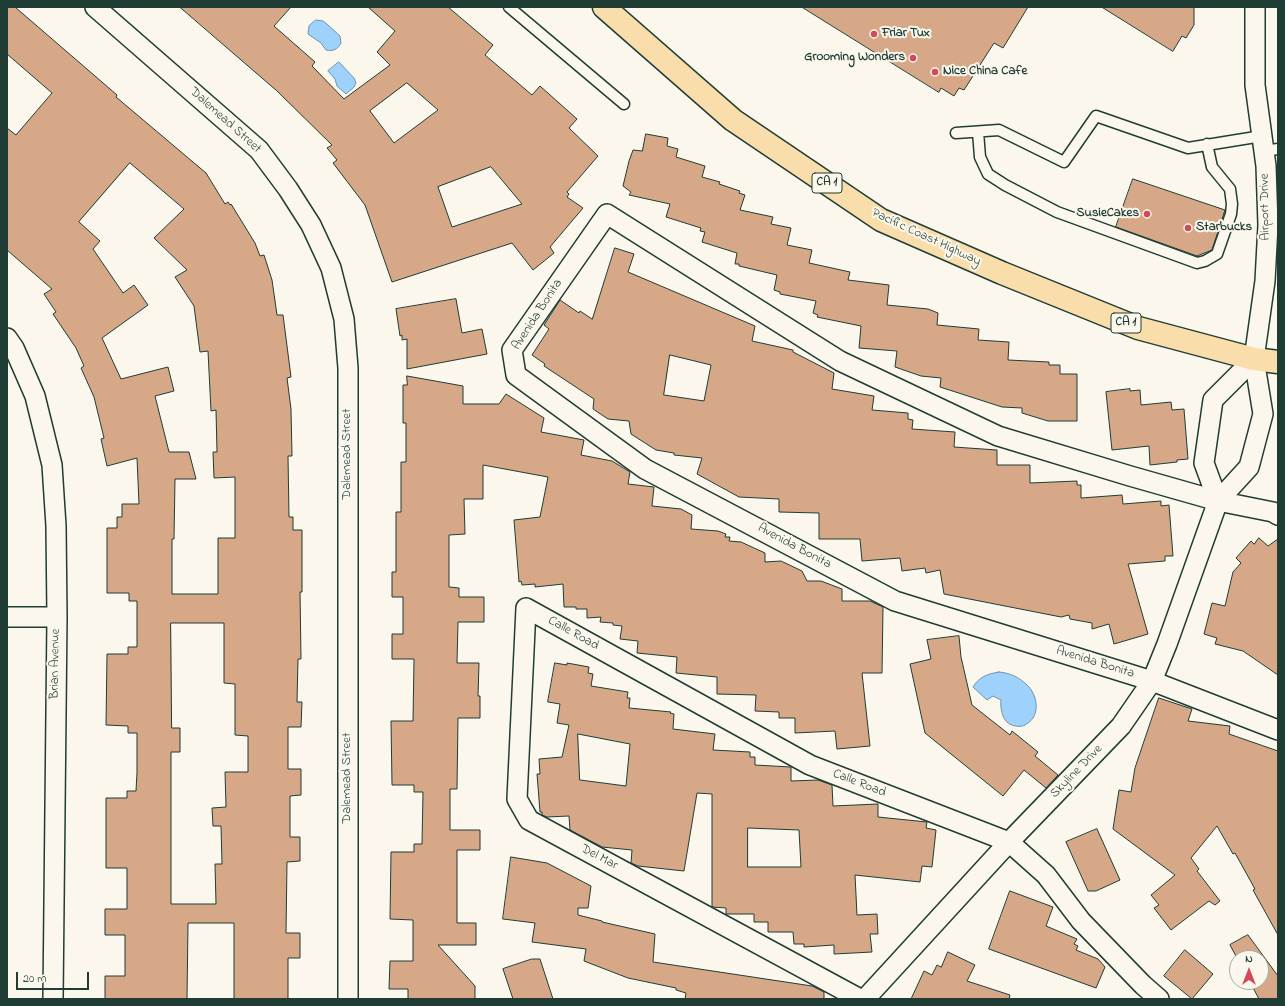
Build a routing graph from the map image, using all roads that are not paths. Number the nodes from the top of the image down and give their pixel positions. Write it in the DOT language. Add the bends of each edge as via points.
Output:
graph roads {
  1 [pos="95,7"];
  2 [pos="509,7"];
  3 [pos="604,7"];
  4 [pos="1255,7"];
  5 [pos="624,104"];
  6 [pos="978,132"];
  7 [pos="956,133"];
  8 [pos="1207,144"];
  9 [pos="1268,145"];
  10 [pos="7,338"];
  11 [pos="1254,358"];
  12 [pos="1278,362"];
  13 [pos="1218,501"];
  14 [pos="1278,515"];
  15 [pos="526,608"];
  16 [pos="7,617"];
  17 [pos="57,617"];
  18 [pos="1152,681"];
  19 [pos="1278,730"];
  20 [pos="1009,842"];
  21 [pos="53,999"];
  22 [pos="348,999"];
  23 [pos="860,999"];
  24 [pos="865,999"];
  25 [pos="1159,999"];
  1 -- 22 [label="street, Dalemead Street" via="259,150 311,224 331,268 341,304 348,368"];
  2 -- 5 [label="lane"];
  3 -- 11 [label="highway, Pacific Coast Highway / CA 1" via="733,120 881,220 1138,328"];
  4 -- 9 [label="street, Airport Drive" via="1255,85"];
  6 -- 7 [label="lane"];
  6 -- 8 [label="lane" via="999,130 1064,162 1096,116 1188,148"];
  6 -- 8 [label="lane" via="980,158 988,174 1005,185 1057,212 1197,263 1217,254 1232,204 1230,189 1212,167"];
  8 -- 9 [label="lane"];
  9 -- 11 [label="street, Airport Drive" via="1265,281"];
  10 -- 17 [label="street, Brian Avenue" via="35,396 52,465"];
  11 -- 12 [label="highway, Pacific Coast Highway / CA 1"];
  11 -- 13 [label="street, Skyline Drive" via="1263,414 1249,467"];
  11 -- 13 [label="street" via="1214,400 1204,463"];
  13 -- 14 [label="street"];
  13 -- 18 [label="street, Skyline Drive"];
  13 -- 18 [label="street, Avenida Bonita" via="998,436 840,361 607,214 512,350 516,375 645,469 895,601"];
  15 -- 20 [label="street, Calle Road" via="810,766"];
  15 -- 23 [label="street, Del Mar" via="517,799 529,820"];
  16 -- 17 [label="street"];
  17 -- 21 [label="street, Brian Avenue"];
  18 -- 19 [label="street, Avenida Bonita"];
  18 -- 20 [label="street, Skyline Drive" via="1120,726"];
  20 -- 24 [label="street, Skyline Drive"];
  20 -- 25 [label="street, Calle Road" via="1046,875 1081,921"];
}
